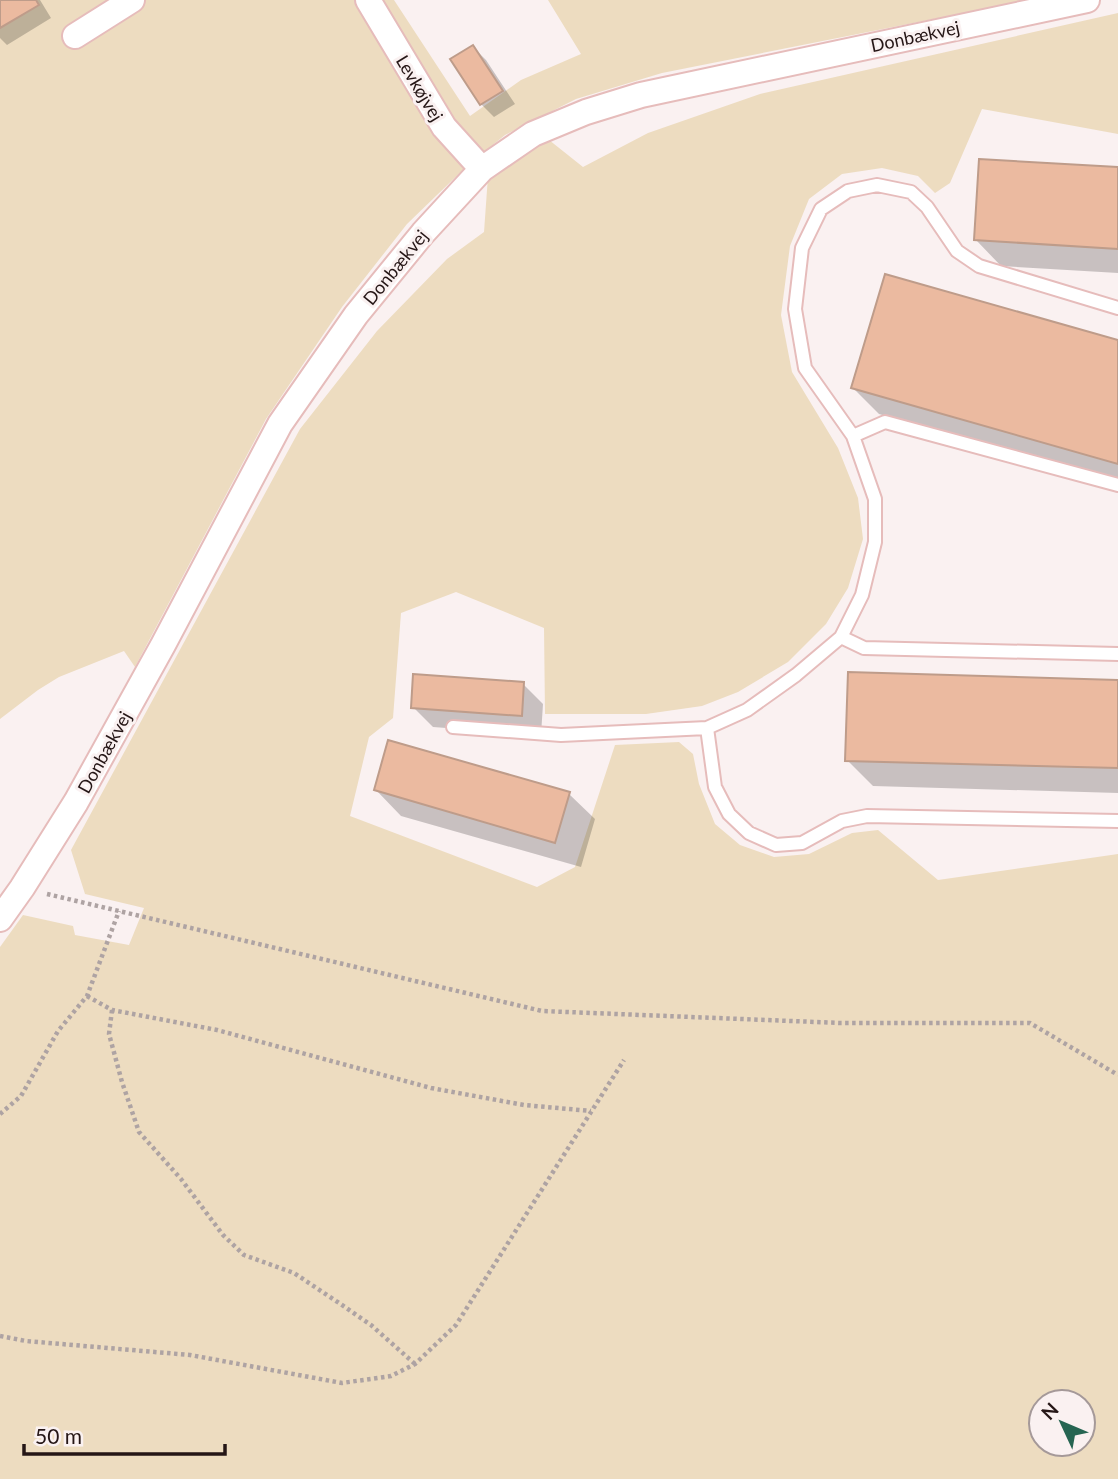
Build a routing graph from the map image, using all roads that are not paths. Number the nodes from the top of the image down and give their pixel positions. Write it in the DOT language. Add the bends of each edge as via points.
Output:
graph roads {
  1 [pos="132,0"];
  2 [pos="368,0"];
  3 [pos="1087,0"];
  4 [pos="75,36"];
  5 [pos="482,169"];
  6 [pos="1118,308"];
  7 [pos="853,436"];
  8 [pos="1118,485"];
  9 [pos="841,637"];
  10 [pos="1118,654"];
  11 [pos="453,727"];
  12 [pos="706,728"];
  13 [pos="1118,821"];
  14 [pos="0,919"];
  1 -- 4 [label="street"];
  2 -- 5 [label="street, Levkøjvej" via="444,127"];
  3 -- 5 [label="street, Donbækvej" via="640,95 533,134"];
  5 -- 14 [label="street, Donbækvej" via="356,315 279,424 76,802"];
  6 -- 7 [label="lane" via="979,266 957,251 911,192 877,185 848,191 821,209 803,248 795,309 805,368"];
  7 -- 8 [label="lane" via="885,422"];
  7 -- 9 [label="lane" via="874,499 875,542 862,595"];
  9 -- 10 [label="lane" via="864,648"];
  9 -- 12 [label="lane" via="747,710"];
  11 -- 12 [label="lane" via="561,735"];
  12 -- 13 [label="lane" via="715,787 729,814 749,833 776,845 802,843 842,821 867,816"];
}
